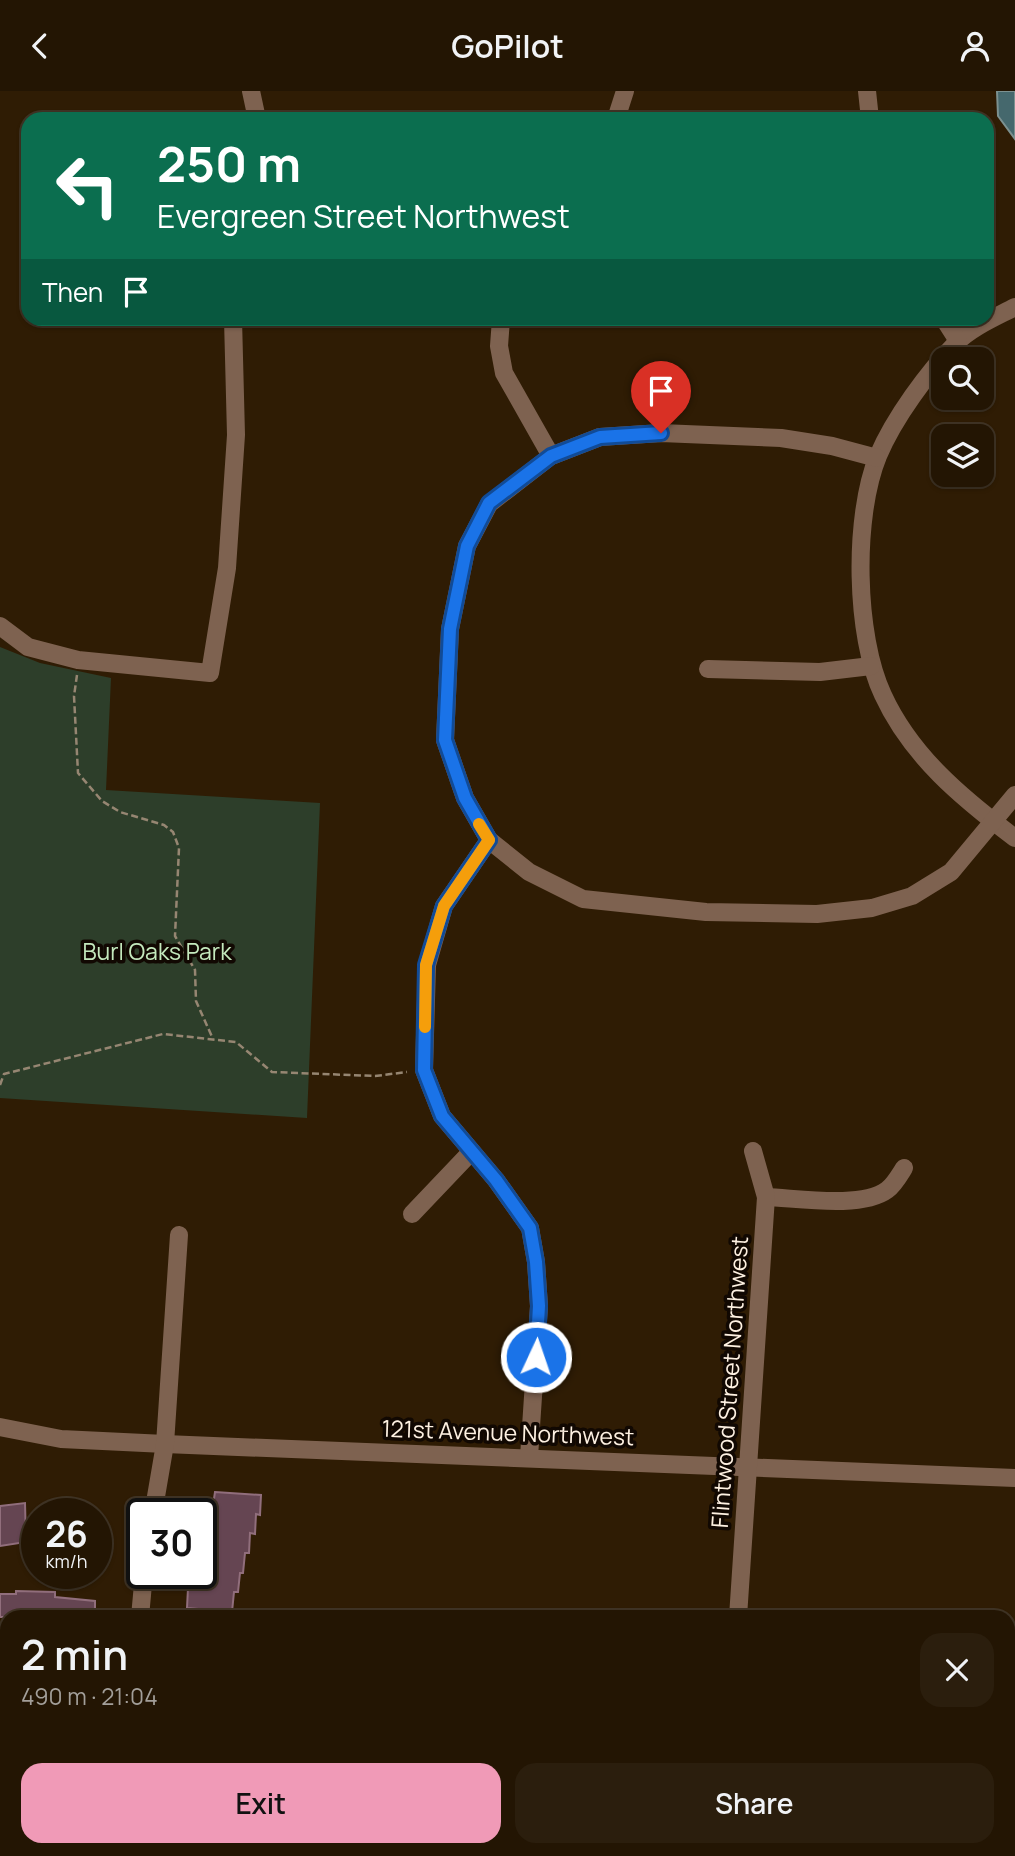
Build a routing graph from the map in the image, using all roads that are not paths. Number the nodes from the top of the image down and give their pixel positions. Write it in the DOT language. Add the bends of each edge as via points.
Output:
graph roads {
  1 [pos="251,91"];
  2 [pos="625,91"];
  3 [pos="867,91"];
  4 [pos="256,112"];
  5 [pos="619,112"];
  6 [pos="869,112"];
  7 [pos="1015,307"];
  8 [pos="994,320"];
  9 [pos="233,326"];
  10 [pos="500,326"];
  11 [pos="948,326"];
  12 [pos="983,326"];
  13 [pos="958,341"];
  14 [pos="551,456"];
  15 [pos="877,458"];
  16 [pos="0,626"];
  17 [pos="871,666"];
  18 [pos="708,669"];
  19 [pos="1015,795"];
  20 [pos="994,822"];
  21 [pos="1015,838"];
  22 [pos="489,840"];
  23 [pos="753,1151"];
  24 [pos="471,1152"];
  25 [pos="904,1168"];
  26 [pos="766,1197"];
  27 [pos="412,1214"];
  28 [pos="179,1235"];
  29 [pos="0,1427"];
  30 [pos="165,1444"];
  31 [pos="529,1457"];
  32 [pos="747,1466"];
  33 [pos="1015,1478"];
  34 [pos="156,1498"];
  35 [pos="143,1589"];
  36 [pos="141,1610"];
  37 [pos="738,1610"];
  1 -- 4 [label="street"];
  2 -- 5 [label="street"];
  3 -- 6 [label="street"];
  7 -- 8 [label="street"];
  9 -- 16 [label="street" via="236,435 227,568 210,673 78,660 28,647"];
  10 -- 14 [label="street" via="504,373"];
  11 -- 13 [label="street"];
  12 -- 13 [label="street"];
  13 -- 15 [label="street" via="892,429"];
  14 -- 15 [label="street" via="600,437 661,433 781,438"];
  14 -- 22 [label="street" via="489,503 467,546 450,629 445,740 465,798"];
  15 -- 17 [label="street" via="863,520 861,554 861,596"];
  17 -- 18 [label="street" via="820,672"];
  17 -- 20 [label="street" via="884,698 926,762"];
  19 -- 20 [label="street"];
  20 -- 21 [label="street"];
  20 -- 22 [label="street" via="951,872 912,896 872,908 817,914 706,912 583,899 529,872"];
  22 -- 24 [label="street" via="444,906 426,965 424,1070 442,1116"];
  23 -- 26 [label="street, Flintwood Street Northwest"];
  24 -- 27 [label="street"];
  24 -- 31 [label="street" via="530,1228 539,1306"];
  25 -- 26 [label="street" via="886,1191 866,1198"];
  26 -- 32 [label="street, Flintwood Street Northwest"];
  28 -- 30 [label="street"];
  29 -- 30 [label="street, 121st Avenue Northwest" via="61,1439"];
  30 -- 31 [label="street, 121st Avenue Northwest"];
  30 -- 34 [label="street"];
  31 -- 32 [label="street, 121st Avenue Northwest"];
  32 -- 33 [label="street, 121st Avenue Northwest"];
  32 -- 37 [label="street, Flintwood Street Northwest"];
  35 -- 36 [label="street"];
}
